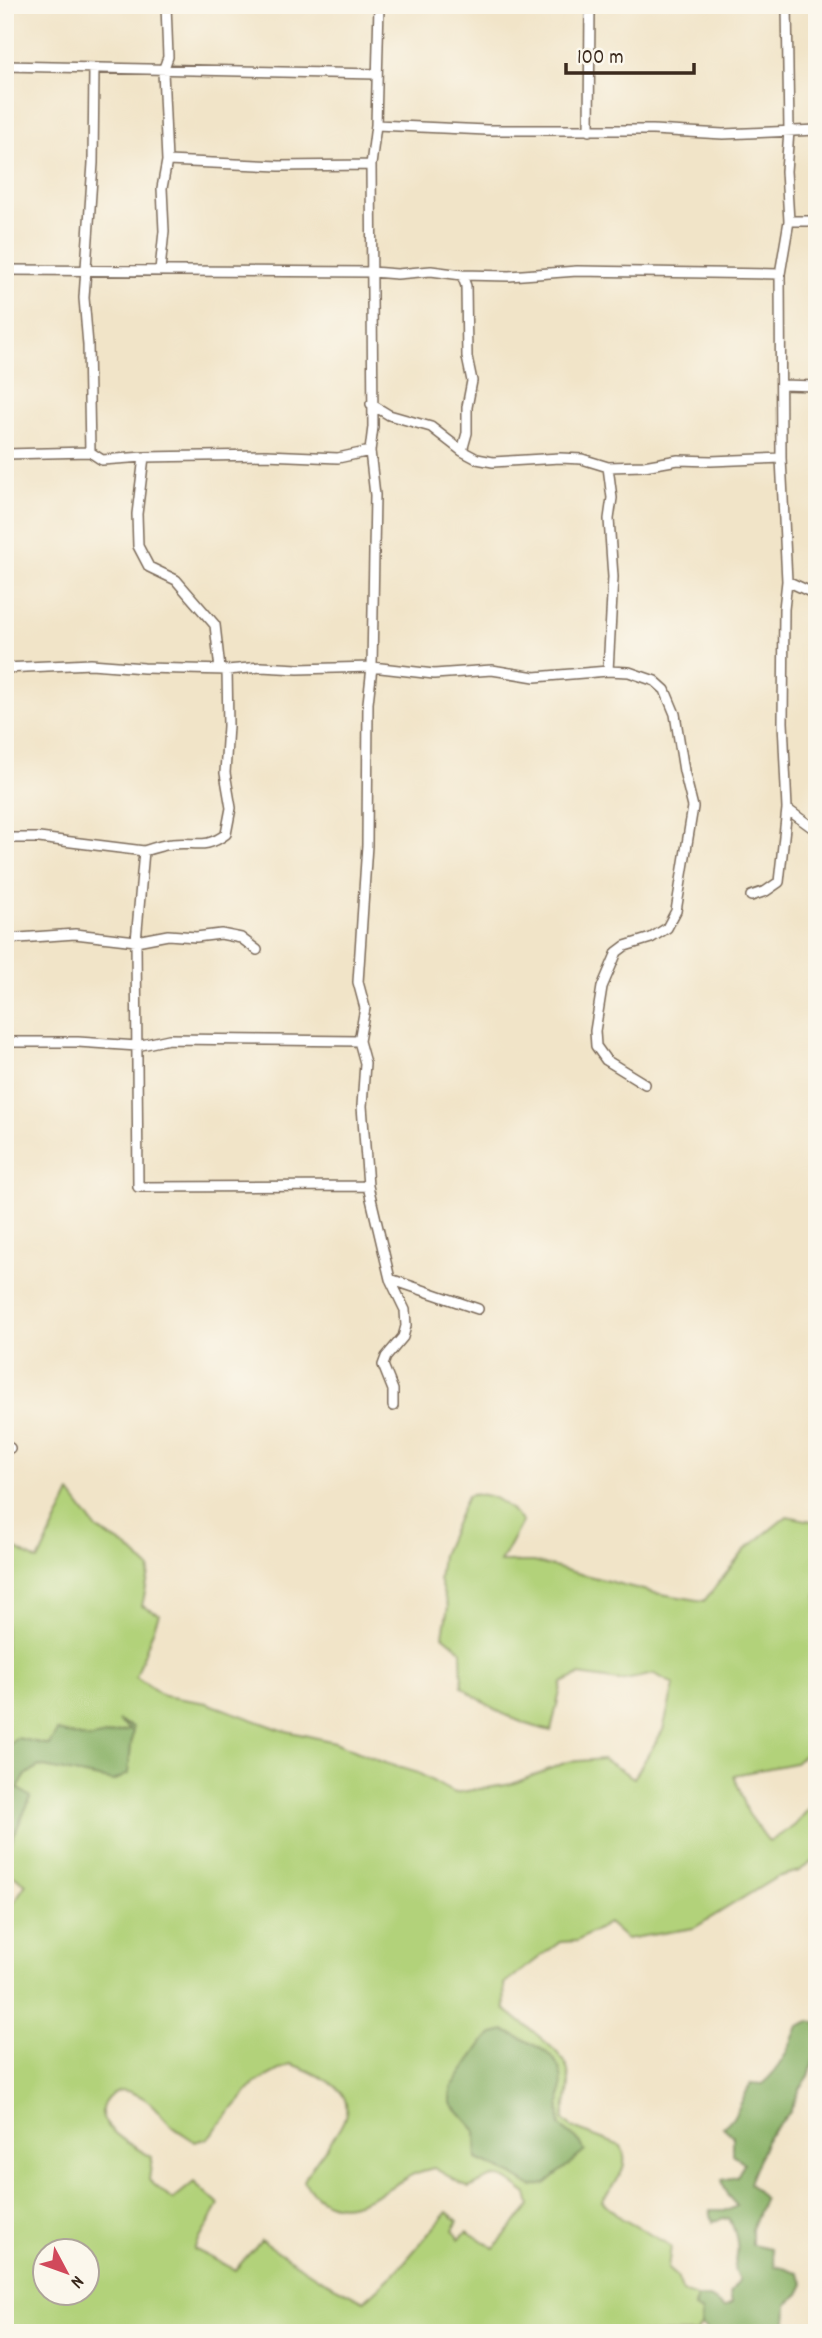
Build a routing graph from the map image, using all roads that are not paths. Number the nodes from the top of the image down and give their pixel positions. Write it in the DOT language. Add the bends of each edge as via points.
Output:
graph roads {
  1 [pos="166,5"];
  2 [pos="379,5"];
  3 [pos="590,5"];
  4 [pos="787,5"];
  5 [pos="5,66"];
  6 [pos="94,68"];
  7 [pos="163,71"];
  8 [pos="376,74"];
  9 [pos="376,125"];
  10 [pos="817,130"];
  11 [pos="589,131"];
  12 [pos="789,131"];
  13 [pos="167,161"];
  14 [pos="371,165"];
  15 [pos="789,220"];
  16 [pos="817,221"];
  17 [pos="5,270"];
  18 [pos="85,270"];
  19 [pos="160,270"];
  20 [pos="372,272"];
  21 [pos="780,274"];
  22 [pos="462,275"];
  23 [pos="781,385"];
  24 [pos="817,386"];
  25 [pos="371,404"];
  26 [pos="370,451"];
  27 [pos="90,452"];
  28 [pos="462,452"];
  29 [pos="5,454"];
  30 [pos="144,457"];
  31 [pos="781,458"];
  32 [pos="608,467"];
  33 [pos="787,581"];
  34 [pos="817,595"];
  35 [pos="372,667"];
  36 [pos="5,668"];
  37 [pos="224,669"];
  38 [pos="608,671"];
  39 [pos="787,809"];
  40 [pos="817,831"];
  41 [pos="5,838"];
  42 [pos="144,851"];
  43 [pos="751,896"];
  44 [pos="5,939"];
  45 [pos="136,941"];
  46 [pos="257,950"];
  47 [pos="359,1041"];
  48 [pos="5,1042"];
  49 [pos="137,1045"];
  50 [pos="645,1083"];
  51 [pos="368,1186"];
  52 [pos="390,1279"];
  53 [pos="478,1308"];
  54 [pos="393,1406"];
  1 -- 7 [label="street" via="168,57"];
  2 -- 8 [label="street"];
  3 -- 11 [label="street"];
  4 -- 12 [label="street"];
  5 -- 6 [label="street"];
  6 -- 7 [label="street"];
  6 -- 18 [label="street"];
  7 -- 8 [label="street"];
  7 -- 13 [label="street"];
  8 -- 9 [label="street"];
  9 -- 11 [label="street"];
  9 -- 14 [label="street"];
  10 -- 12 [label="street"];
  11 -- 12 [label="street"];
  12 -- 15 [label="street"];
  13 -- 14 [label="street"];
  13 -- 19 [label="street"];
  14 -- 20 [label="street"];
  15 -- 16 [label="street"];
  15 -- 21 [label="street"];
  17 -- 18 [label="street"];
  18 -- 19 [label="street"];
  18 -- 27 [label="street"];
  19 -- 20 [label="street"];
  20 -- 22 [label="street"];
  20 -- 25 [label="street"];
  21 -- 22 [label="street" via="577,271"];
  21 -- 23 [label="street"];
  22 -- 28 [label="street" via="472,381"];
  23 -- 24 [label="street"];
  23 -- 31 [label="street"];
  25 -- 26 [label="street"];
  25 -- 28 [label="street" via="389,415 431,427"];
  26 -- 30 [label="street" via="338,458"];
  26 -- 35 [label="street" via="375,495"];
  27 -- 29 [label="street"];
  27 -- 30 [label="street" via="102,460"];
  28 -- 32 [label="street" via="492,463 560,458"];
  30 -- 37 [label="street" via="138,546 149,567 176,580 215,625"];
  31 -- 32 [label="street"];
  31 -- 33 [label="street"];
  32 -- 38 [label="street" via="613,577"];
  33 -- 34 [label="street"];
  33 -- 39 [label="street" via="783,722"];
  35 -- 37 [label="street"];
  35 -- 38 [label="street" via="434,674 492,670 535,677"];
  35 -- 47 [label="street" via="358,982 365,1009"];
  36 -- 37 [label="street" via="91,664"];
  37 -- 42 [label="street" via="225,773 231,808 226,834 214,843 167,844"];
  38 -- 50 [label="street" via="643,675 665,690 675,714 693,807 676,912 660,933 617,952 597,1012 596,1046 606,1060"];
  39 -- 40 [label="street"];
  39 -- 43 [label="street" via="779,882"];
  41 -- 42 [label="street"];
  42 -- 45 [label="street"];
  44 -- 45 [label="street" via="75,934"];
  45 -- 46 [label="street" via="221,934 241,938"];
  45 -- 49 [label="street"];
  47 -- 49 [label="street" via="169,1039"];
  47 -- 51 [label="street" via="365,1063 362,1106"];
  48 -- 49 [label="street"];
  49 -- 51 [label="street" via="138,1187"];
  51 -- 52 [label="street"];
  52 -- 53 [label="street"];
  52 -- 54 [label="street" via="405,1310 406,1326 383,1365 393,1390"];
}
